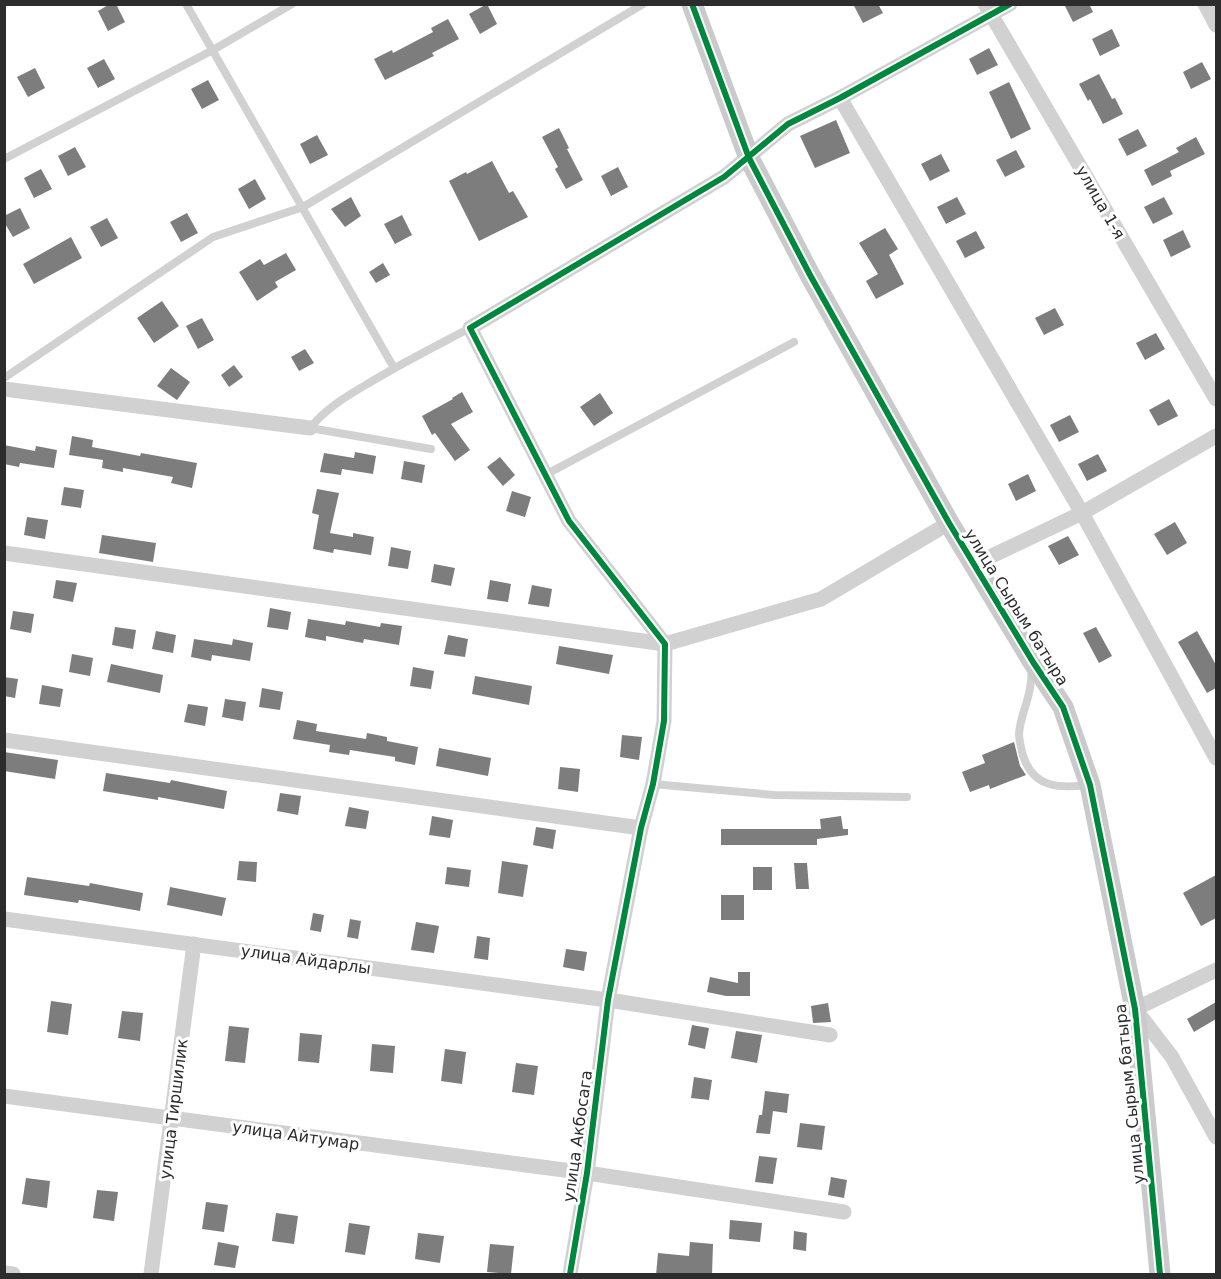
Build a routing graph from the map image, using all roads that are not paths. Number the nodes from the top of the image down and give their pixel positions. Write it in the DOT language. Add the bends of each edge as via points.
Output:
graph roads {
  1 [pos="186,4"];
  2 [pos="292,4"];
  3 [pos="643,4"];
  4 [pos="692,4"];
  5 [pos="1010,4"];
  6 [pos="1205,4"];
  7 [pos="988,10"];
  8 [pos="1216,25"];
  9 [pos="213,50"];
  10 [pos="840,98"];
  11 [pos="750,158"];
  12 [pos="4,159"];
  13 [pos="303,207"];
  14 [pos="470,328"];
  15 [pos="794,342"];
  16 [pos="394,368"];
  17 [pos="4,378"];
  18 [pos="4,389"];
  19 [pos="1216,399"];
  20 [pos="310,428"];
  21 [pos="1216,436"];
  22 [pos="431,449"];
  23 [pos="545,475"];
  24 [pos="1082,513"];
  25 [pos="949,523"];
  26 [pos="4,553"];
  27 [pos="975,564"];
  28 [pos="665,644"];
  29 [pos="1033,662"];
  30 [pos="4,740"];
  31 [pos="1216,758"];
  32 [pos="653,784"];
  33 [pos="1090,785"];
  34 [pos="907,797"];
  35 [pos="641,828"];
  36 [pos="4,919"];
  37 [pos="195,944"];
  38 [pos="1216,970"];
  39 [pos="608,1000"];
  40 [pos="1135,1009"];
  41 [pos="830,1035"];
  42 [pos="4,1096"];
  43 [pos="172,1118"];
  44 [pos="1216,1137"];
  45 [pos="586,1173"];
  46 [pos="844,1212"];
  47 [pos="4,1273"];
  48 [pos="14,1275"];
  49 [pos="151,1275"];
  50 [pos="570,1275"];
  51 [pos="1160,1275"];
  1 -- 9 [label="lane"];
  2 -- 9 [label="lane"];
  3 -- 13 [label="lane"];
  4 -- 11 [label="street, улица Сырым батыра"];
  5 -- 7 [label="street"];
  6 -- 8 [label="street"];
  7 -- 10 [label="street"];
  7 -- 19 [label="street, улица 1-я"];
  9 -- 12 [label="lane"];
  9 -- 13 [label="lane"];
  10 -- 11 [label="street" via="788,124"];
  10 -- 24 [label="street"];
  11 -- 14 [label="street"];
  11 -- 25 [label="street, улица Сырым батыра" via="810,275"];
  13 -- 16 [label="lane"];
  13 -- 17 [label="lane" via="213,237"];
  14 -- 16 [label="lane"];
  14 -- 23 [label="street"];
  15 -- 23 [label="lane"];
  16 -- 20 [label="lane" via="323,412"];
  18 -- 20 [label="street"];
  20 -- 22 [label="lane"];
  21 -- 24 [label="street"];
  23 -- 28 [label="street" via="569,521"];
  24 -- 27 [label="street"];
  24 -- 31 [label="street"];
  25 -- 27 [label="street, улица Сырым батыра"];
  25 -- 28 [label="street" via="821,599"];
  26 -- 28 [label="street"];
  27 -- 29 [label="street, улица Сырым батыра"];
  28 -- 32 [label="street, улица Акбосага" via="664,721"];
  29 -- 33 [label="street, улица Сырым батыра" via="1063,707"];
  29 -- 33 [label="lane" via="1019,737 1024,761 1037,779 1050,785"];
  30 -- 35 [label="street"];
  32 -- 34 [label="lane" via="774,795"];
  32 -- 35 [label="street, улица Акбосага"];
  33 -- 40 [label="street, улица Сырым батыра"];
  35 -- 39 [label="street, улица Акбосага"];
  36 -- 37 [label="street, улица Айдарлы"];
  37 -- 39 [label="street, улица Айдарлы"];
  37 -- 43 [label="street, улица Тиршилик"];
  38 -- 40 [label="street"];
  39 -- 41 [label="street, улица Айдарлы"];
  39 -- 45 [label="street, улица Акбосага"];
  40 -- 44 [label="street" via="1172,1057"];
  40 -- 51 [label="street, улица Сырым батыра"];
  42 -- 43 [label="street, улица Айтумар"];
  43 -- 45 [label="street, улица Айтумар"];
  43 -- 49 [label="street, улица Тиршилик"];
  45 -- 46 [label="street, улица Айтумар"];
  45 -- 50 [label="street, улица Акбосага"];
  47 -- 48 [label="street"];
}
